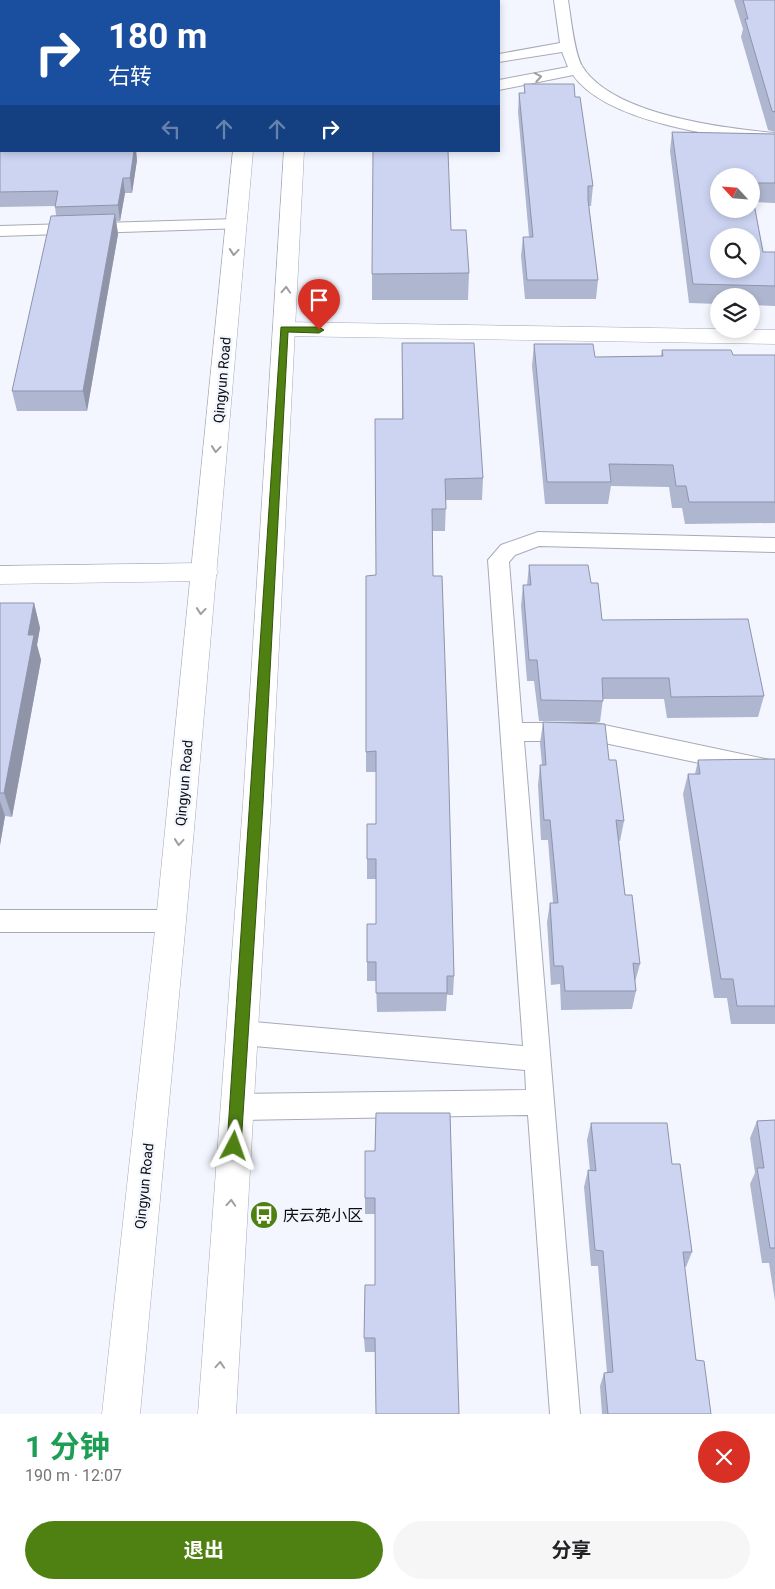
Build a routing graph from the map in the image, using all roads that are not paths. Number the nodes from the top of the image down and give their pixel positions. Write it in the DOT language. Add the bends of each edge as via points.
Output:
graph roads {
  1 [pos="561,0"];
  2 [pos="570,46"];
  3 [pos="500,58"];
  4 [pos="577,70"];
  5 [pos="500,84"];
  6 [pos="775,138"];
  7 [pos="243,152"];
  8 [pos="294,152"];
  9 [pos="237,224"];
  10 [pos="0,231"];
  11 [pos="284,330"];
  12 [pos="775,337"];
  13 [pos="775,544"];
  14 [pos="205,572"];
  15 [pos="0,575"];
  16 [pos="512,732"];
  17 [pos="775,770"];
  18 [pos="0,921"];
  19 [pos="171,921"];
  20 [pos="242,1033"];
  21 [pos="537,1059"];
  22 [pos="541,1102"];
  23 [pos="237,1107"];
  24 [pos="121,1414"];
  25 [pos="216,1414"];
  26 [pos="565,1414"];
  1 -- 2 [label="lane"];
  2 -- 3 [label="lane"];
  2 -- 4 [label="lane"];
  5 -- 4 [label="lane, one-way"];
  4 -- 6 [label="lane" via="602,93 649,115 724,132"];
  7 -- 9 [label="main road, Qingyun Road"];
  11 -- 8 [label="main road, one-way"];
  9 -- 10 [label="lane"];
  9 -- 14 [label="main road, Qingyun Road, one-way"];
  11 -- 12 [label="main road"];
  11 -- 20 [label="main road"];
  13 -- 16 [label="lane" via="538,539 508,550 498,560"];
  14 -- 15 [label="main road"];
  14 -- 19 [label="main road, Qingyun Road, one-way"];
  16 -- 17 [label="lane" via="595,732"];
  16 -- 21 [label="lane"];
  18 -- 19 [label="lane"];
  19 -- 24 [label="main road, Qingyun Road"];
  20 -- 21 [label="lane"];
  20 -- 23 [label="main road"];
  21 -- 22 [label="lane"];
  22 -- 23 [label="lane"];
  22 -- 26 [label="lane"];
  25 -- 23 [label="main road, one-way"];
}
